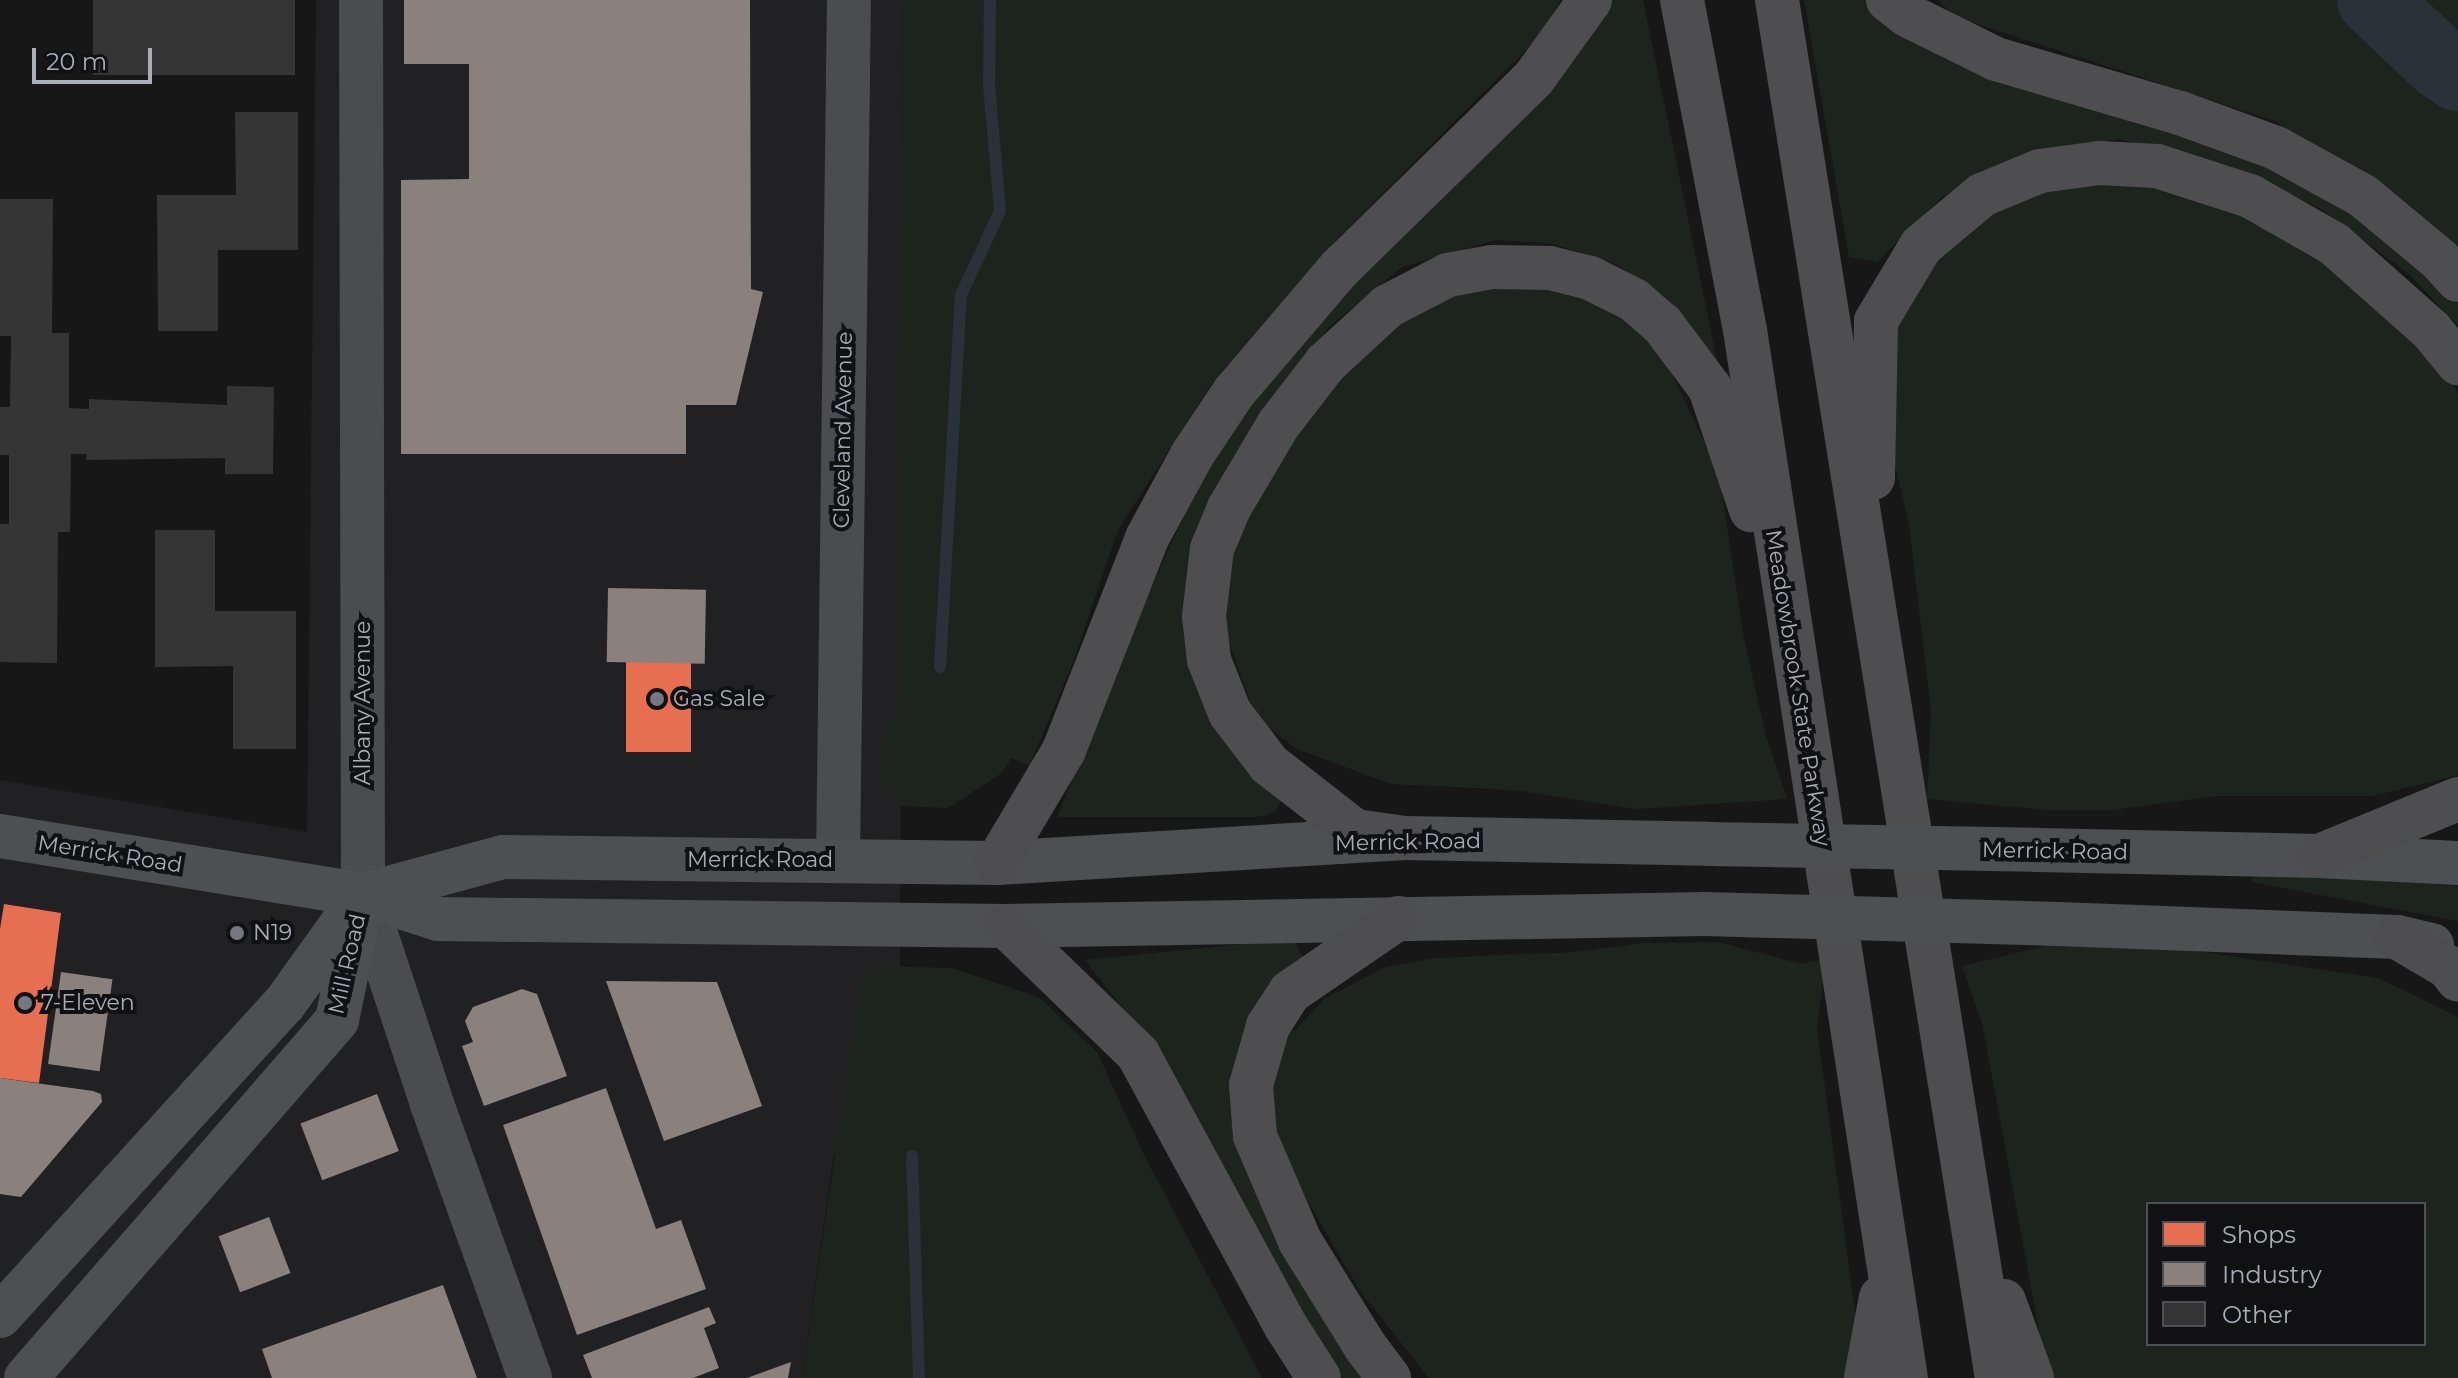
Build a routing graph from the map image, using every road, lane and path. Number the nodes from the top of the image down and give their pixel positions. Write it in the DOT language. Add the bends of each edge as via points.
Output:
graph roads {
  1 [pos="361,0"];
  2 [pos="849,0"];
  3 [pos="1590,0"];
  4 [pos="1682,0"];
  5 [pos="1777,0"];
  6 [pos="1888,0"];
  7 [pos="2458,280"];
  8 [pos="2458,363"];
  9 [pos="1870,596"];
  10 [pos="1787,614"];
  11 [pos="2458,799"];
  12 [pos="0,836"];
  13 [pos="1405,838"];
  14 [pos="2319,856"];
  15 [pos="838,860"];
  16 [pos="997,863"];
  17 [pos="2458,863"];
  18 [pos="363,895"];
  19 [pos="1398,918"];
  20 [pos="1006,926"];
  21 [pos="2397,937"];
  22 [pos="2458,950"];
  23 [pos="2458,980"];
  24 [pos="1972,1215"];
  25 [pos="1887,1267"];
  26 [pos="0,1316"];
  27 [pos="26,1378"];
  28 [pos="530,1378"];
  29 [pos="1319,1378"];
  30 [pos="1389,1378"];
  31 [pos="1866,1378"];
  32 [pos="1906,1378"];
  33 [pos="1997,1378"];
  34 [pos="2032,1378"];
  1 -- 18 [label="street, Albany Avenue"];
  2 -- 15 [label="street, Cleveland Avenue"];
  3 -- 16 [label="highway" via="1534,78 1339,269 1234,392 1147,538 1064,750"];
  4 -- 10 [label="highway, Meadowbrook State Parkway" via="1745,330"];
  5 -- 9 [label="highway"];
  6 -- 7 [label="highway" via="1907,15 1996,59 2180,113 2276,148 2363,196"];
  8 -- 9 [label="highway" via="2431,330 2334,244 2250,196 2157,166 2099,163 2040,171 1982,195 1921,246 1876,321"];
  9 -- 24 [label="highway"];
  10 -- 13 [label="highway" via="1710,388 1662,324 1634,300 1590,278 1550,268 1492,267 1448,275 1388,306 1326,363 1278,425 1229,508 1212,549 1204,616 1209,660 1230,713 1269,764 1355,831"];
  10 -- 25 [label="highway, Meadowbrook State Parkway"];
  11 -- 14 [label="highway"];
  12 -- 18 [label="main road, Merrick Road"];
  13 -- 14 [label="main road, Merrick Road, bridge"];
  13 -- 16 [label="main road, Merrick Road"];
  14 -- 17 [label="main road, Merrick Road"];
  15 -- 16 [label="main road, Merrick Road"];
  15 -- 18 [label="main road, Merrick Road" via="503,857"];
  18 -- 20 [label="main road, Merrick Road" via="438,919"];
  18 -- 26 [label="main road, Mill Road" via="285,1003"];
  18 -- 27 [label="main road, Mill Road" via="337,1020"];
  18 -- 28 [label="street, Albany Avenue"];
  19 -- 20 [label="main road, Merrick Road"];
  19 -- 21 [label="main road, Merrick Road, bridge" via="1704,914"];
  19 -- 30 [label="highway" via="1290,992 1268,1026 1251,1085 1255,1136 1300,1241"];
  20 -- 29 [label="highway" via="1138,1054"];
  21 -- 22 [label="main road, Merrick Road"];
  21 -- 23 [label="highway" via="2448,967"];
  24 -- 33 [label="highway"];
  24 -- 34 [label="highway"];
  25 -- 31 [label="highway"];
  25 -- 32 [label="highway, Meadowbrook State Parkway"];
}
